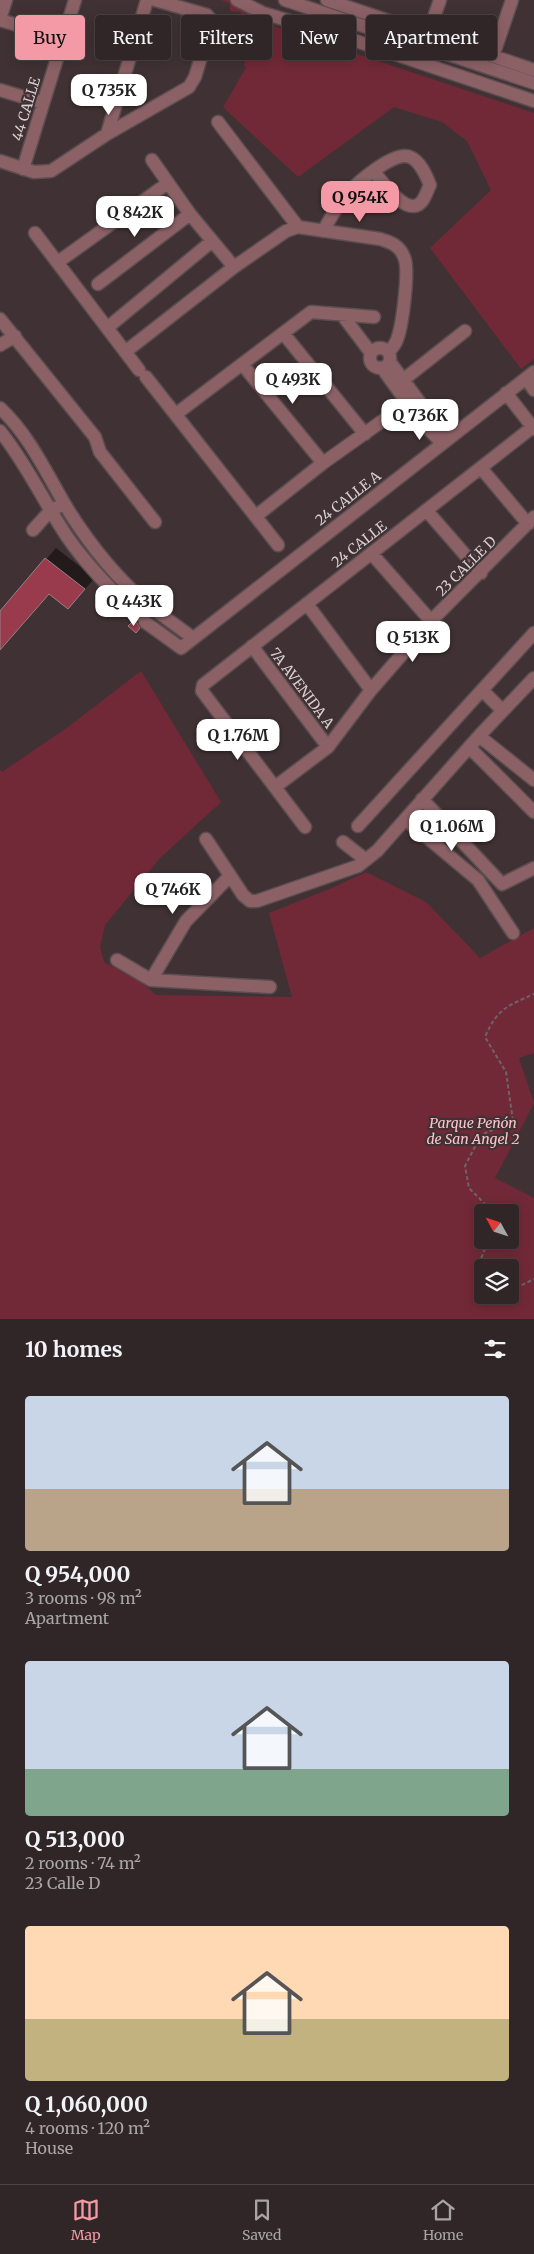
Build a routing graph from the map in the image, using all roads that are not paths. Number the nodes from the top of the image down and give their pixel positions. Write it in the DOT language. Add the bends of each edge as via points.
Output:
graph roads {
  1 [pos="6,0"];
  2 [pos="75,0"];
  3 [pos="147,0"];
  4 [pos="156,0"];
  5 [pos="237,0"];
  6 [pos="284,0"];
  7 [pos="327,0"];
  8 [pos="440,0"];
  9 [pos="512,0"];
  10 [pos="365,5"];
  11 [pos="70,15"];
  12 [pos="387,15"];
  13 [pos="435,15"];
  14 [pos="282,19"];
  15 [pos="0,20"];
  16 [pos="357,24"];
  17 [pos="15,25"];
  18 [pos="356,28"];
  19 [pos="356,41"];
  20 [pos="497,44"];
  21 [pos="497,57"];
  22 [pos="56,60"];
  23 [pos="534,70"];
  24 [pos="534,84"];
  25 [pos="0,90"];
  26 [pos="534,101"];
  27 [pos="43,103"];
  28 [pos="218,122"];
  29 [pos="107,134"];
  30 [pos="152,160"];
  31 [pos="0,161"];
  32 [pos="23,168"];
  33 [pos="374,172"];
  34 [pos="168,183"];
  35 [pos="190,214"];
  36 [pos="298,227"];
  37 [pos="323,231"];
  38 [pos="35,232"];
  39 [pos="211,242"];
  40 [pos="58,262"];
  41 [pos="234,267"];
  42 [pos="98,284"];
  43 [pos="343,316"];
  44 [pos="374,317"];
  45 [pos="0,318"];
  46 [pos="107,328"];
  47 [pos="465,331"];
  48 [pos="283,333"];
  49 [pos="8,334"];
  50 [pos="0,345"];
  51 [pos="125,352"];
  52 [pos="371,353"];
  53 [pos="387,360"];
  54 [pos="242,364"];
  55 [pos="530,375"];
  56 [pos="403,380"];
  57 [pos="534,390"];
  58 [pos="506,393"];
  59 [pos="0,408"];
  60 [pos="176,414"];
  61 [pos="385,419"];
  62 [pos="534,428"];
  63 [pos="0,431"];
  64 [pos="365,434"];
  65 [pos="446,440"];
  66 [pos="323,463"];
  67 [pos="481,468"];
  68 [pos="64,503"];
  69 [pos="51,510"];
  70 [pos="427,511"];
  71 [pos="256,516"];
  72 [pos="531,520"];
  73 [pos="155,522"];
  74 [pos="34,530"];
  75 [pos="278,546"];
  76 [pos="372,554"];
  77 [pos="110,567"];
  78 [pos="481,573"];
  79 [pos="99,577"];
  80 [pos="307,604"];
  81 [pos="432,622"];
  82 [pos="534,633"];
  83 [pos="193,638"];
  84 [pos="252,646"];
  85 [pos="534,678"];
  86 [pos="371,690"];
  87 [pos="482,690"];
  88 [pos="503,711"];
  89 [pos="479,736"];
  90 [pos="328,747"];
  91 [pos="469,747"];
  92 [pos="534,780"];
  93 [pos="275,787"];
  94 [pos="422,799"];
  95 [pos="534,812"];
  96 [pos="405,819"];
  97 [pos="358,826"];
  98 [pos="305,827"];
  99 [pos="206,839"];
  100 [pos="343,842"];
  101 [pos="366,860"];
  102 [pos="534,868"];
  103 [pos="230,876"];
  104 [pos="513,933"];
  105 [pos="117,960"];
  106 [pos="151,980"];
  107 [pos="270,987"];
  1 -- 15 [label="street"];
  2 -- 11 [label="street, 44 CALLE"];
  3 -- 29 [label="street"];
  4 -- 29 [label="street" via="211,18 210,33 195,77 189,86"];
  5 -- 14 [label="street"];
  6 -- 16 [label="street"];
  7 -- 10 [label="street"];
  8 -- 13 [label="street"];
  9 -- 20 [label="street"];
  10 -- 12 [label="street"];
  15 -- 17 [label="street"];
  16 -- 18 [label="street"];
  16 -- 24 [label="street"];
  19 -- 26 [label="street"];
  21 -- 23 [label="street"];
  22 -- 27 [label="street, 44 CALLE"];
  25 -- 27 [label="street"];
  27 -- 32 [label="street, 44 CALLE"];
  28 -- 36 [label="street"];
  29 -- 32 [label="street" via="59,168 43,173"];
  30 -- 34 [label="street"];
  31 -- 32 [label="street"];
  33 -- 33 [label="street" via="388,161 402,156 411,157 424,171 430,185 422,202 413,206 404,204"];
  33 -- 37 [label="street" via="347,194"];
  34 -- 35 [label="street"];
  34 -- 40 [label="street"];
  35 -- 39 [label="street"];
  35 -- 42 [label="street"];
  36 -- 37 [label="street"];
  36 -- 41 [label="street" via="286,231"];
  37 -- 53 [label="street" via="392,242 405,259 403,312 396,342"];
  38 -- 40 [label="street"];
  39 -- 41 [label="street"];
  39 -- 46 [label="street"];
  40 -- 46 [label="street"];
  41 -- 51 [label="street"];
  43 -- 44 [label="street"];
  43 -- 48 [label="street" via="311,312"];
  43 -- 52 [label="street"];
  45 -- 49 [label="street"];
  46 -- 51 [label="street"];
  47 -- 56 [label="street"];
  48 -- 54 [label="street"];
  48 -- 64 [label="street"];
  49 -- 50 [label="street"];
  49 -- 73 [label="street" via="95,437 100,452"];
  51 -- 60 [label="street"];
  52 -- 53 [label="street" via="379,348"];
  52 -- 53 [label="street" via="371,363 376,367"];
  53 -- 56 [label="street"];
  53 -- 65 [label="street" via="419,419"];
  54 -- 60 [label="street"];
  54 -- 66 [label="street"];
  55 -- 57 [label="street"];
  55 -- 58 [label="street, 24 CALLE A"];
  56 -- 65 [label="street"];
  58 -- 62 [label="street"];
  58 -- 65 [label="street, 24 CALLE A"];
  59 -- 68 [label="street" via="21,430"];
  60 -- 71 [label="street"];
  61 -- 64 [label="street"];
  62 -- 67 [label="street, 24 CALLE"];
  63 -- 69 [label="street"];
  64 -- 66 [label="street"];
  65 -- 83 [label="street, 24 CALLE A"];
  66 -- 71 [label="street"];
  67 -- 70 [label="street, 24 CALLE"];
  67 -- 72 [label="street"];
  68 -- 69 [label="street"];
  68 -- 77 [label="street"];
  69 -- 74 [label="street"];
  69 -- 79 [label="street"];
  70 -- 76 [label="street, 24 CALLE"];
  70 -- 78 [label="street"];
  71 -- 75 [label="street"];
  72 -- 78 [label="street, 23 CALLE D"];
  76 -- 80 [label="street, 24 CALLE"];
  76 -- 81 [label="street"];
  77 -- 79 [label="street"];
  77 -- 83 [label="street" via="151,607"];
  78 -- 81 [label="street, 23 CALLE D"];
  79 -- 83 [label="street, 24 CALLE A" via="142,618 181,648"];
  80 -- 84 [label="street, 24 CALLE"];
  80 -- 86 [label="street"];
  81 -- 86 [label="street, 23 CALLE D"];
  82 -- 87 [label="street"];
  84 -- 90 [label="street, 7A AVENIDA A"];
  84 -- 93 [label="street, 24 CALLE" via="203,686 202,691"];
  85 -- 88 [label="street"];
  86 -- 90 [label="street, 23 CALLE D"];
  87 -- 88 [label="street"];
  87 -- 97 [label="street"];
  88 -- 89 [label="street"];
  89 -- 91 [label="street"];
  89 -- 92 [label="street"];
  90 -- 93 [label="street, 23 CALLE D"];
  91 -- 94 [label="street"];
  91 -- 95 [label="street"];
  93 -- 98 [label="street"];
  94 -- 96 [label="street"];
  94 -- 102 [label="street" via="502,884"];
  96 -- 101 [label="street"];
  96 -- 104 [label="street" via="478,880"];
  99 -- 103 [label="street"];
  100 -- 101 [label="street"];
  101 -- 103 [label="street" via="347,871 257,901 250,901 243,895"];
  103 -- 106 [label="street" via="186,921"];
  105 -- 106 [label="street"];
  106 -- 107 [label="street"];
}
